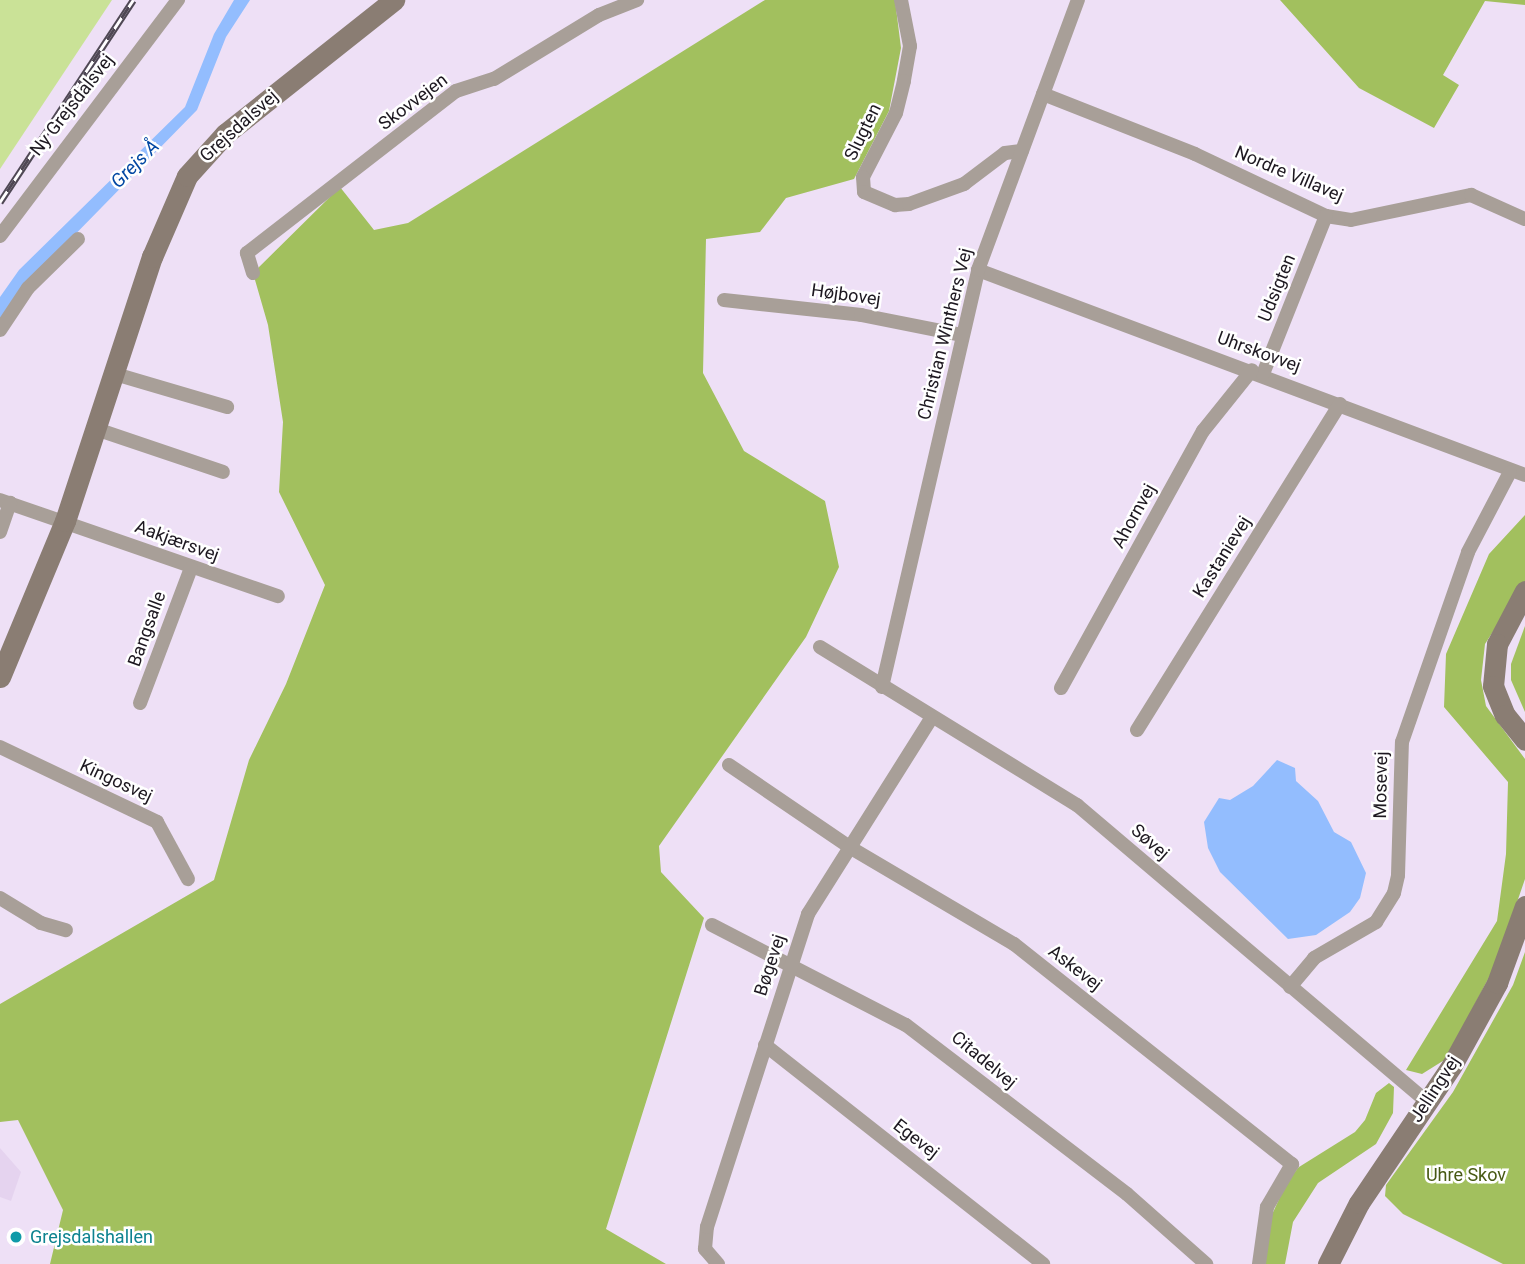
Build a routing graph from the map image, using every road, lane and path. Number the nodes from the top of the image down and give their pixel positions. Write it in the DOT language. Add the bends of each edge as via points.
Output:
graph roads {
  1 [pos="178,0"];
  2 [pos="394,0"];
  3 [pos="637,0"];
  4 [pos="901,0"];
  5 [pos="1078,0"];
  6 [pos="1043,94"];
  7 [pos="1022,151"];
  8 [pos="1326,216"];
  9 [pos="1525,219"];
  10 [pos="0,236"];
  11 [pos="78,239"];
  12 [pos="978,270"];
  13 [pos="253,272"];
  14 [pos="724,300"];
  15 [pos="0,330"];
  16 [pos="961,335"];
  17 [pos="1258,372"];
  18 [pos="115,374"];
  19 [pos="1340,404"];
  20 [pos="227,407"];
  21 [pos="96,429"];
  22 [pos="223,472"];
  23 [pos="1510,472"];
  24 [pos="1525,475"];
  25 [pos="5,501"];
  26 [pos="65,521"];
  27 [pos="0,532"];
  28 [pos="191,568"];
  29 [pos="1525,591"];
  30 [pos="278,596"];
  31 [pos="820,648"];
  32 [pos="0,677"];
  33 [pos="882,687"];
  34 [pos="1061,688"];
  35 [pos="140,704"];
  36 [pos="931,719"];
  37 [pos="1137,730"];
  38 [pos="1525,740"];
  39 [pos="0,747"];
  40 [pos="729,765"];
  41 [pos="851,848"];
  42 [pos="188,879"];
  43 [pos="0,898"];
  44 [pos="1525,906"];
  45 [pos="712,925"];
  46 [pos="66,930"];
  47 [pos="790,966"];
  48 [pos="1290,987"];
  49 [pos="765,1045"];
  50 [pos="1429,1103"];
  51 [pos="718,1264"];
  52 [pos="1043,1264"];
  53 [pos="1206,1264"];
  54 [pos="1259,1264"];
  55 [pos="1328,1264"];
  1 -- 10 [label="street, Ny Grejsdalsvej"];
  2 -- 18 [label="street, Grejsdalsvej" via="201,157 172,206"];
  3 -- 13 [label="street, Skovvejen" via="598,15 494,79 456,90 247,253"];
  4 -- 7 [label="street, Slugten" via="909,46 904,81 896,113 863,177 864,192 895,205 909,204 964,184 1005,153"];
  5 -- 6 [label="street, Christian Winthers Vej"];
  6 -- 7 [label="street, Christian Winthers Vej"];
  6 -- 8 [label="street, Nordre Villavej" via="1195,154"];
  7 -- 12 [label="street, Christian Winthers Vej"];
  8 -- 9 [label="street, Nordre Villavej" via="1351,220 1471,195"];
  8 -- 17 [label="street, Udsigten"];
  11 -- 15 [label="street" via="28,288"];
  12 -- 16 [label="street, Christian Winthers Vej"];
  12 -- 17 [label="street, Uhrskovvej"];
  14 -- 16 [label="street, Højbovej" via="861,316"];
  16 -- 33 [label="street, Christian Winthers Vej"];
  17 -- 19 [label="street, Uhrskovvej"];
  17 -- 34 [label="street, Ahornvej" via="1203,431"];
  18 -- 20 [label="street"];
  18 -- 21 [label="street, Grejsdalsvej"];
  19 -- 23 [label="street, Uhrskovvej"];
  19 -- 37 [label="street, Kastanievej"];
  21 -- 22 [label="street"];
  21 -- 26 [label="street, Grejsdalsvej"];
  23 -- 24 [label="street, Uhrskovvej"];
  23 -- 48 [label="street, Mosevej" via="1468,552 1402,742 1394,893 1376,922 1314,958"];
  25 -- 26 [label="street"];
  25 -- 27 [label="street"];
  26 -- 28 [label="street, Aakjærsvej"];
  26 -- 32 [label="street, Grejsdalsvej"];
  28 -- 30 [label="street, Aakjærsvej"];
  28 -- 35 [label="street, Bangsalle"];
  29 -- 38 [label="street" via="1497,644 1493,666 1497,698"];
  31 -- 33 [label="street, Søvej"];
  33 -- 36 [label="street, Søvej"];
  36 -- 41 [label="street, Bøgevej"];
  36 -- 48 [label="street, Søvej" via="1077,805"];
  39 -- 42 [label="street, Kingosvej" via="157,822"];
  40 -- 41 [label="street, Askevej"];
  41 -- 47 [label="street, Bøgevej" via="808,914"];
  41 -- 54 [label="street, Askevej" via="1014,944 1292,1164 1267,1207"];
  43 -- 46 [label="street" via="41,923"];
  44 -- 50 [label="street, Jellingvej" via="1497,983"];
  45 -- 47 [label="street, Citadelvej"];
  47 -- 49 [label="street, Bøgevej"];
  47 -- 53 [label="street, Citadelvej" via="870,1004 936,1045 1127,1194"];
  48 -- 50 [label="street, Søvej"];
  49 -- 51 [label="street, Bøgevej" via="706,1227 705,1249"];
  49 -- 52 [label="street, Egevej"];
  50 -- 55 [label="street, Jellingvej" via="1359,1203"];
}
